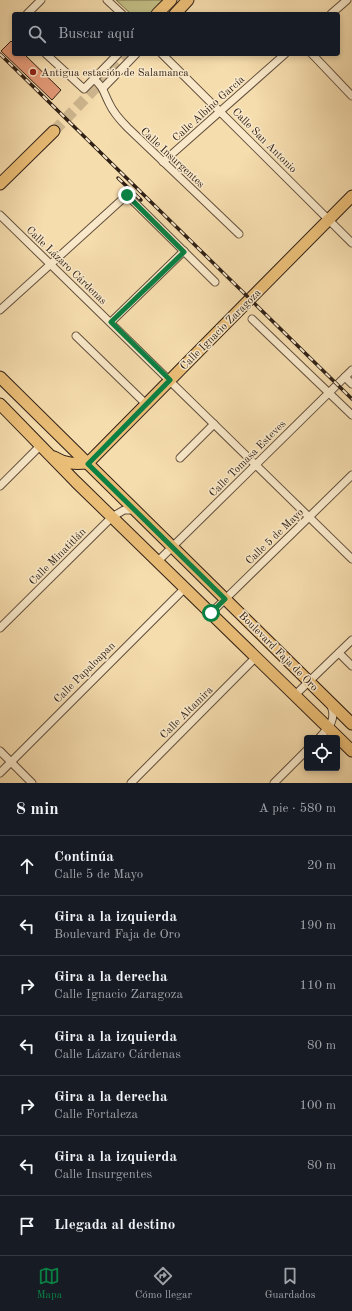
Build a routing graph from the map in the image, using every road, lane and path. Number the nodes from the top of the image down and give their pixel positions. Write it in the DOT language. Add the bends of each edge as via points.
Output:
graph roads {
  1 [pos="41,0"];
  2 [pos="107,0"];
  3 [pos="171,0"];
  4 [pos="181,0"];
  5 [pos="188,0"];
  6 [pos="347,0"];
  7 [pos="29,12"];
  8 [pos="120,12"];
  9 [pos="160,12"];
  10 [pos="169,12"];
  11 [pos="177,12"];
  12 [pos="333,12"];
  13 [pos="48,56"];
  14 [pos="116,56"];
  15 [pos="134,56"];
  16 [pos="164,56"];
  17 [pos="283,56"];
  18 [pos="314,56"];
  19 [pos="94,79"];
  20 [pos="103,88"];
  21 [pos="352,96"];
  22 [pos="220,111"];
  23 [pos="54,131"];
  24 [pos="163,162"];
  25 [pos="0,184"];
  26 [pos="352,196"];
  27 [pos="0,215"];
  28 [pos="328,220"];
  29 [pos="239,234"];
  30 [pos="352,243"];
  31 [pos="184,252"];
  32 [pos="50,264"];
  33 [pos="215,282"];
  34 [pos="0,310"];
  35 [pos="252,319"];
  36 [pos="111,322"];
  37 [pos="76,336"];
  38 [pos="352,370"];
  39 [pos="0,377"];
  40 [pos="345,377"];
  41 [pos="170,380"];
  42 [pos="352,384"];
  43 [pos="329,392"];
  44 [pos="0,404"];
  45 [pos="146,404"];
  46 [pos="352,415"];
  47 [pos="214,424"];
  48 [pos="40,446"];
  49 [pos="180,458"];
  50 [pos="88,464"];
  51 [pos="255,465"];
  52 [pos="352,476"];
  53 [pos="0,486"];
  54 [pos="135,510"];
  55 [pos="112,517"];
  56 [pos="309,517"];
  57 [pos="172,547"];
  58 [pos="352,559"];
  59 [pos="158,561"];
  60 [pos="185,588"];
  61 [pos="225,599"];
  62 [pos="211,613"];
  63 [pos="0,628"];
  64 [pos="352,640"];
  65 [pos="339,653"];
  66 [pos="256,657"];
  67 [pos="352,666"];
  68 [pos="309,681"];
  69 [pos="295,695"];
  70 [pos="327,699"];
  71 [pos="352,724"];
  72 [pos="329,728"];
  73 [pos="322,735"];
  74 [pos="0,751"];
  75 [pos="352,751"];
  76 [pos="304,753"];
  77 [pos="11,762"];
  78 [pos="0,773"];
  79 [pos="32,783"];
  80 [pos="131,783"];
  81 [pos="274,783"];
  1 -- 7 [label="street"];
  2 -- 8 [label="street"];
  3 -- 9 [label="main road"];
  4 -- 10 [label="main road"];
  5 -- 11 [label="main road"];
  6 -- 12 [label="street"];
  13 -- 19 [label="street" via="84,90"];
  14 -- 19 [label="street"];
  15 -- 20 [label="street"];
  16 -- 22 [label="street, Calle San Antonio"];
  17 -- 22 [label="street, Calle Albino García"];
  18 -- 21 [label="street"];
  19 -- 20 [label="street"];
  20 -- 24 [label="street, Calle Insurgentes" via="117,116"];
  22 -- 24 [label="street, Calle Albino García"];
  22 -- 28 [label="street, Calle San Antonio"];
  23 -- 25 [label="main road"];
  24 -- 29 [label="street, Calle Insurgentes"];
  26 -- 28 [label="main road, Calle Ignacio Zaragoza"];
  27 -- 32 [label="street, Calle Lázaro Cárdenas"];
  28 -- 30 [label="street, Calle San Antonio"];
  28 -- 41 [label="main road, Calle Ignacio Zaragoza"];
  31 -- 32 [label="street" via="127,195"];
  31 -- 33 [label="street"];
  31 -- 36 [label="street"];
  32 -- 34 [label="street"];
  32 -- 36 [label="street, Calle Lázaro Cárdenas"];
  35 -- 43 [label="street"];
  36 -- 41 [label="street, Calle Lázaro Cárdenas"];
  37 -- 45 [label="street"];
  38 -- 40 [label="street, Calle Tomasa Esteves"];
  39 -- 50 [label="main road, Boulevard Faja de Oro"];
  40 -- 42 [label="street"];
  40 -- 43 [label="street, Calle Tomasa Esteves"];
  41 -- 45 [label="main road, Calle Ignacio Zaragoza"];
  41 -- 47 [label="street, Calle Lázaro Cárdenas"];
  43 -- 46 [label="street"];
  43 -- 51 [label="street, Calle Tomasa Esteves"];
  44 -- 48 [label="main road, Boulevard Faja de Oro"];
  45 -- 50 [label="main road, Calle Ignacio Zaragoza"];
  47 -- 49 [label="street"];
  47 -- 51 [label="street, Calle Lázaro Cárdenas"];
  48 -- 50 [label="main road" via="62,462"];
  48 -- 53 [label="street"];
  48 -- 55 [label="main road, Boulevard Faja de Oro"];
  50 -- 54 [label="main road, Boulevard Faja de Oro"];
  51 -- 56 [label="street, Calle Lázaro Cárdenas"];
  51 -- 57 [label="street, Calle Tomasa Esteves"];
  52 -- 56 [label="street, Calle 5 de Mayo"];
  54 -- 55 [label="street, Calle Minatitlán" via="124,510"];
  54 -- 57 [label="main road, Boulevard Faja de Oro"];
  55 -- 59 [label="main road, Boulevard Faja de Oro"];
  55 -- 63 [label="street, Calle Minatitlán"];
  56 -- 58 [label="street, Calle Lázaro Cárdenas"];
  56 -- 61 [label="street, Calle 5 de Mayo"];
  57 -- 59 [label="street, Calle Tomasa Esteves"];
  57 -- 61 [label="main road, Boulevard Faja de Oro"];
  59 -- 60 [label="main road, Boulevard Faja de Oro"];
  60 -- 62 [label="main road, Boulevard Faja de Oro"];
  60 -- 77 [label="street, Calle Papaloapan"];
  61 -- 62 [label="street, Calle 5 de Mayo"];
  61 -- 68 [label="main road, Boulevard Faja de Oro"];
  62 -- 66 [label="main road, Boulevard Faja de Oro"];
  64 -- 65 [label="street"];
  65 -- 67 [label="street"];
  65 -- 68 [label="street"];
  66 -- 69 [label="main road, Boulevard Faja de Oro"];
  66 -- 80 [label="street, Calle Altamira"];
  68 -- 69 [label="street"];
  68 -- 70 [label="main road, Boulevard Faja de Oro"];
  69 -- 72 [label="main road, Boulevard Faja de Oro"];
  70 -- 71 [label="main road, Boulevard Faja de Oro"];
  70 -- 72 [label="street" via="333,713"];
  72 -- 73 [label="street"];
  72 -- 75 [label="main road, Boulevard Faja de Oro"];
  74 -- 77 [label="street"];
  76 -- 81 [label="street"];
  77 -- 78 [label="street, Calle Papaloapan"];
  77 -- 79 [label="street"];
}
